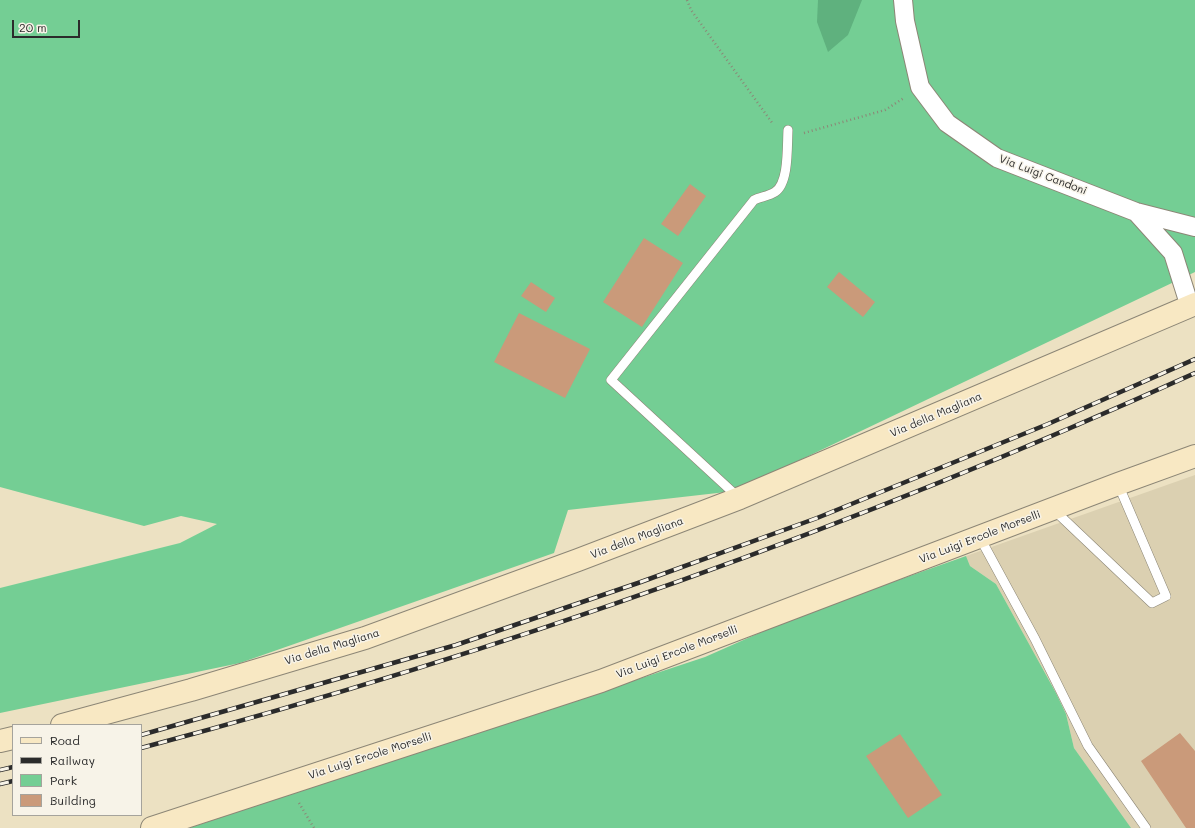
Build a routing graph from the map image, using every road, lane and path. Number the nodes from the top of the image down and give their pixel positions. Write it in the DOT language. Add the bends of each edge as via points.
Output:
graph roads {
  1 [pos="687,0"];
  2 [pos="902,0"];
  3 [pos="920,87"];
  4 [pos="788,130"];
  5 [pos="1136,212"];
  6 [pos="1195,227"];
  7 [pos="1193,306"];
  8 [pos="1195,456"];
  9 [pos="1118,484"];
  10 [pos="740,498"];
  11 [pos="1053,509"];
  12 [pos="980,536"];
  13 [pos="66,724"];
  14 [pos="12,738"];
  15 [pos="0,741"];
  16 [pos="288,783"];
  17 [pos="152,828"];
  18 [pos="314,828"];
  19 [pos="1146,828"];
  1 -- 4 [label="path" via="691,10 772,124"];
  2 -- 3 [label="street, Via Luigi Candoni"];
  3 -- 4 [label="path" via="885,110 798,134"];
  3 -- 5 [label="street, Via Luigi Candoni" via="947,123 997,158"];
  4 -- 10 [label="lane" via="783,183 775,192 754,200 611,380"];
  5 -- 6 [label="street, Via Luigi Candoni"];
  5 -- 7 [label="street, Via Luigi Candoni" via="1174,253"];
  7 -- 10 [label="main road, Via della Magliana"];
  8 -- 9 [label="main road, Via Luigi Ercole Morselli"];
  9 -- 11 [label="main road, Via Luigi Ercole Morselli"];
  9 -- 11 [label="lane" via="1166,596 1152,603"];
  10 -- 13 [label="main road, Via della Magliana" via="365,638"];
  11 -- 12 [label="main road, Via Luigi Ercole Morselli"];
  12 -- 16 [label="main road, Via Luigi Ercole Morselli" via="601,681"];
  12 -- 19 [label="lane" via="1088,746"];
  14 -- 15 [label="main road"];
  16 -- 17 [label="main road, Via Luigi Ercole Morselli"];
  16 -- 18 [label="path"];
}
